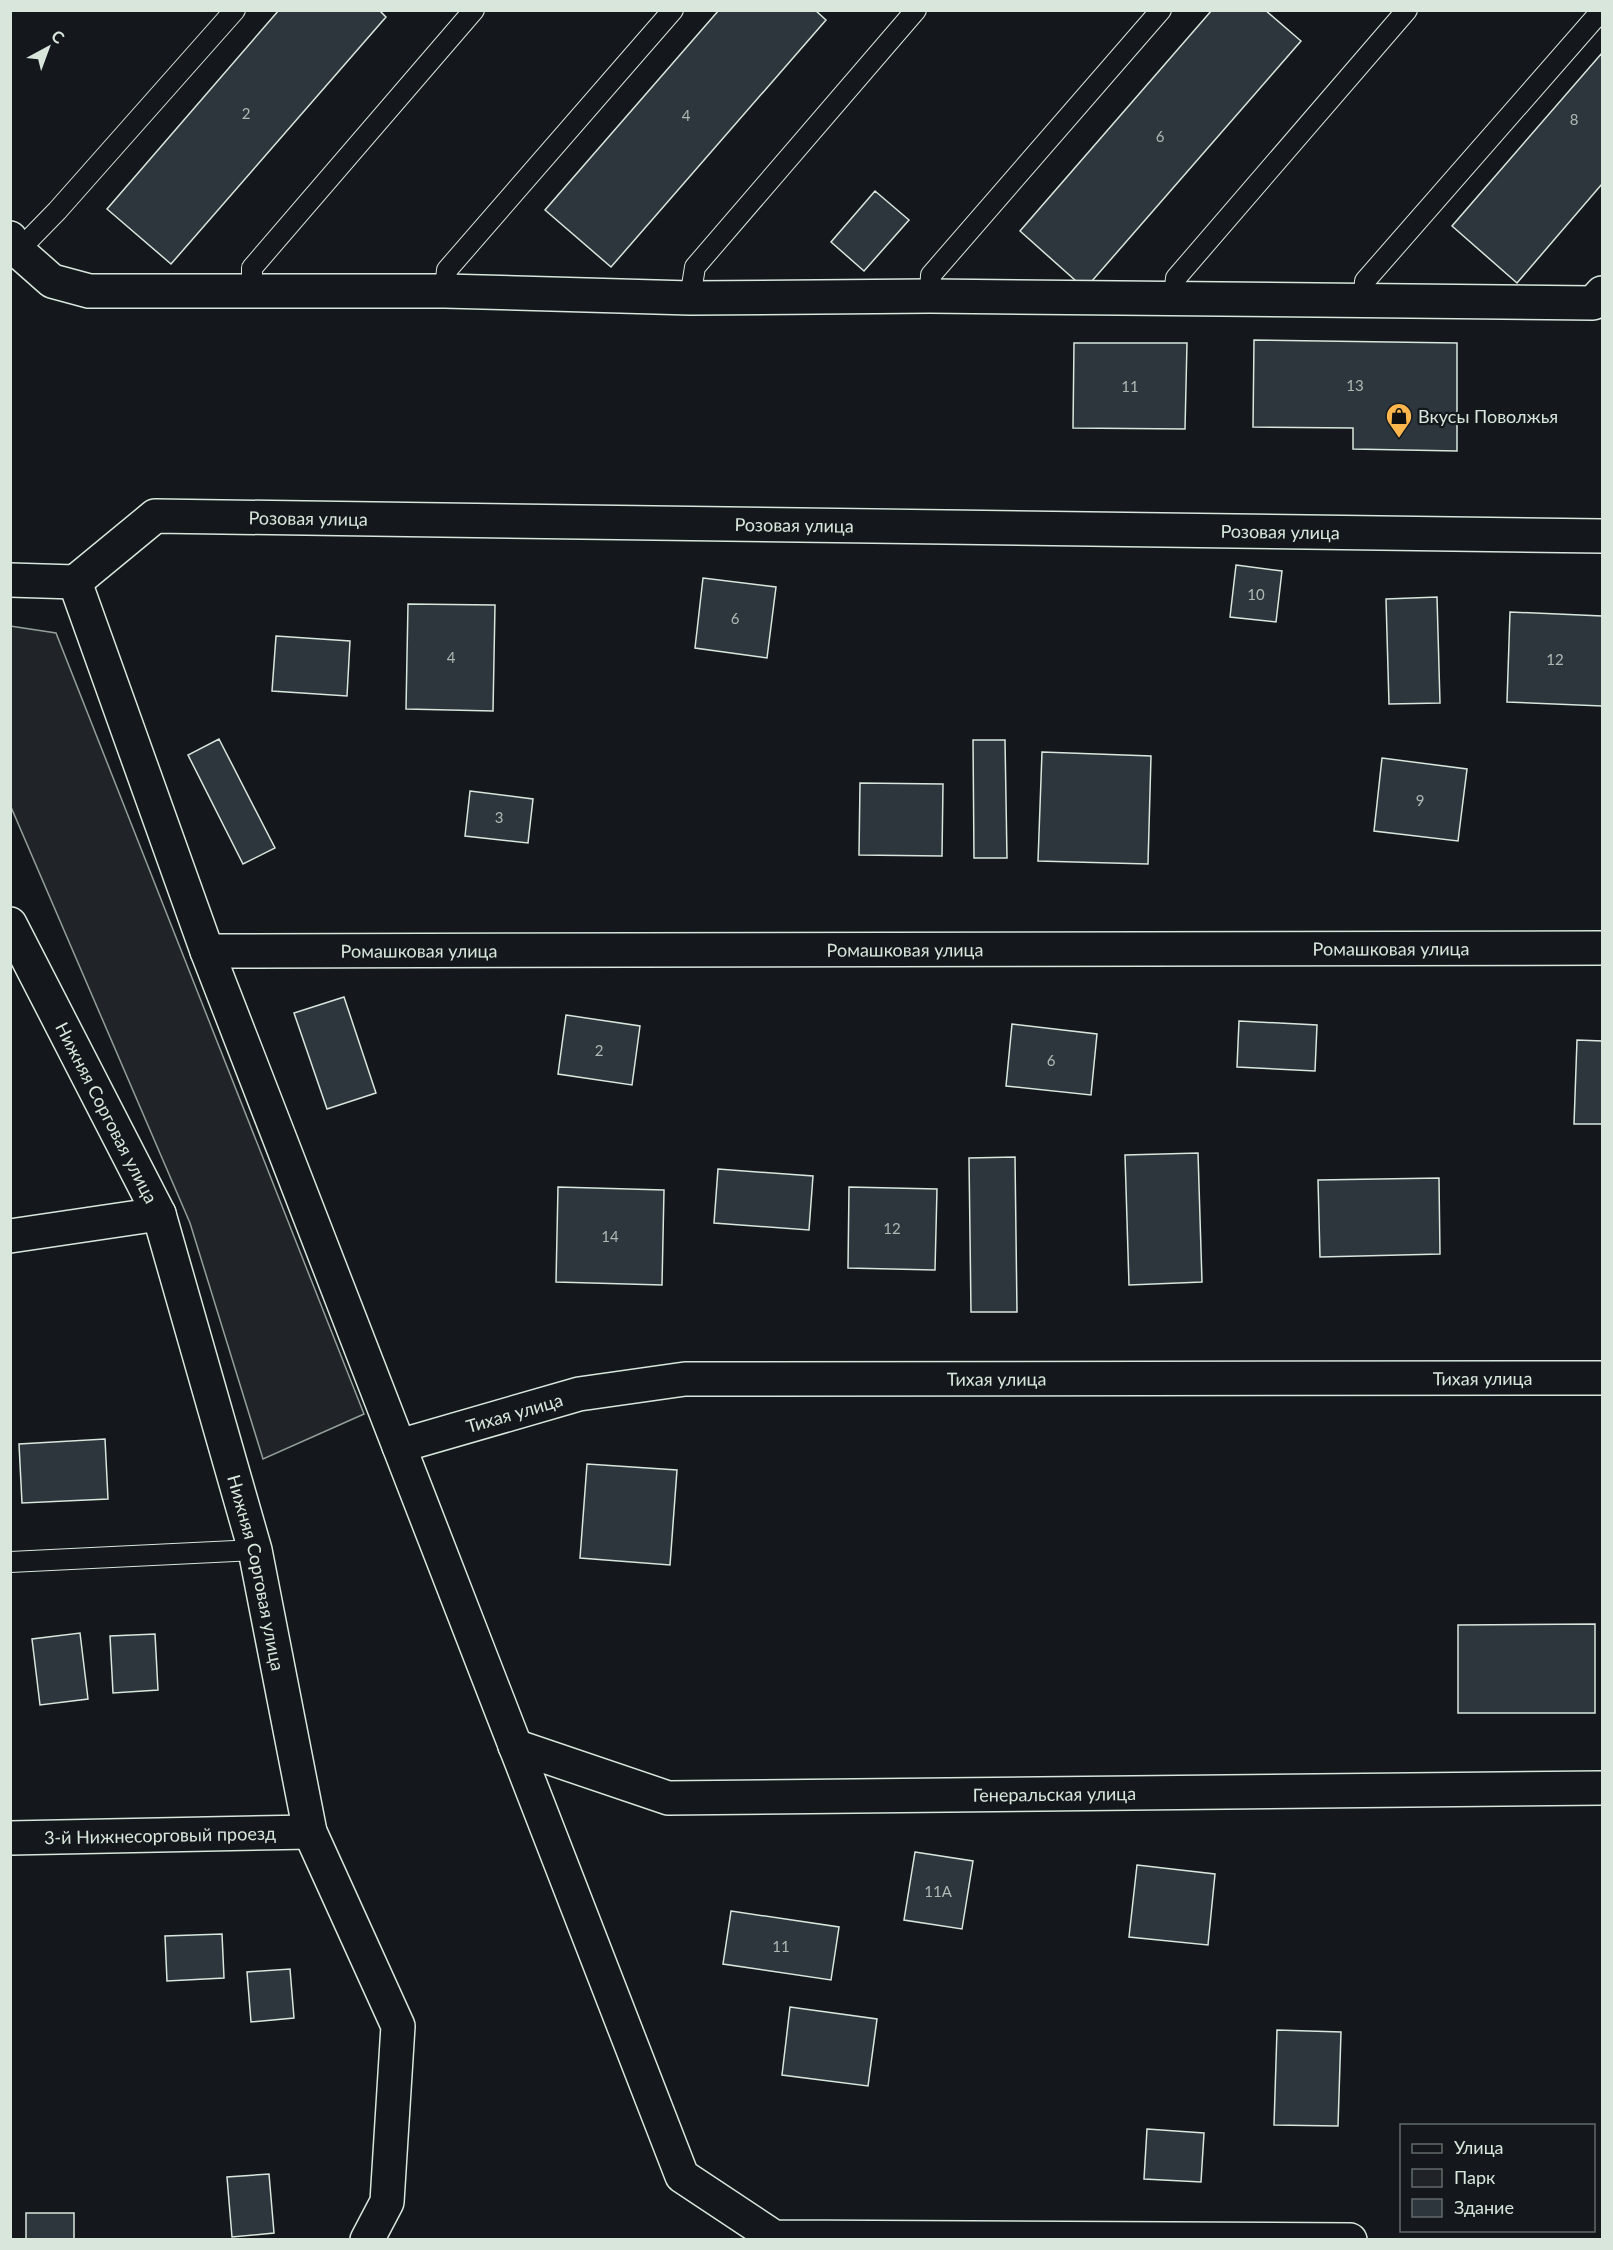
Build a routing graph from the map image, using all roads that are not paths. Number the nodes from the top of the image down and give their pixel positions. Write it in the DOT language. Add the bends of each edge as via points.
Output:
graph roads {
  1 [pos="235,10"];
  2 [pos="474,10"];
  3 [pos="673,10"];
  4 [pos="916,10"];
  5 [pos="1161,10"];
  6 [pos="1407,10"];
  7 [pos="1602,10"];
  8 [pos="14,244"];
  9 [pos="445,291"];
  10 [pos="252,292"];
  11 [pos="1602,293"];
  12 [pos="930,296"];
  13 [pos="690,298"];
  14 [pos="1174,298"];
  15 [pos="1364,302"];
  16 [pos="1602,536"];
  17 [pos="10,580"];
  18 [pos="75,582"];
  19 [pos="10,924"];
  20 [pos="1602,948"];
  21 [pos="207,951"];
  22 [pos="159,1214"];
  23 [pos="10,1236"];
  24 [pos="1602,1378"];
  25 [pos="399,1446"];
  26 [pos="255,1550"];
  27 [pos="10,1562"];
  28 [pos="515,1746"];
  29 [pos="1602,1788"];
  30 [pos="310,1832"];
  31 [pos="10,1838"];
  32 [pos="367,2240"];
  33 [pos="1350,2240"];
  1 -- 8 [label="lane" via="57,211"];
  2 -- 10 [label="lane" via="252,268"];
  3 -- 9 [label="lane" via="447,270"];
  4 -- 13 [label="lane" via="695,267"];
  5 -- 12 [label="lane" via="931,275"];
  6 -- 14 [label="lane" via="1176,278"];
  7 -- 15 [label="lane" via="1365,281"];
  8 -- 10 [label="street" via="52,281 89,291"];
  9 -- 10 [label="street"];
  9 -- 13 [label="street"];
  11 -- 15 [label="street" via="1593,303"];
  12 -- 13 [label="street"];
  12 -- 14 [label="street"];
  14 -- 15 [label="street"];
  16 -- 18 [label="street, Розовая улица" via="155,516"];
  17 -- 18 [label="street"];
  18 -- 21 [label="street"];
  19 -- 22 [label="street, Нижняя Сорговая улица"];
  20 -- 21 [label="street, Ромашковая улица"];
  21 -- 25 [label="street"];
  22 -- 23 [label="street"];
  22 -- 26 [label="street, Нижняя Сорговая улица"];
  24 -- 25 [label="street, Тихая улица" via="685,1379 579,1394"];
  25 -- 28 [label="street"];
  26 -- 27 [label="lane"];
  26 -- 30 [label="street, Нижняя Сорговая улица"];
  28 -- 29 [label="street, Генеральская улица" via="668,1798"];
  28 -- 33 [label="street" via="682,2176 774,2237"];
  30 -- 31 [label="street, 3-й Нижнесорговый проезд"];
  30 -- 32 [label="street, Нижняя Сорговая улица" via="398,2026 387,2202"];
}
